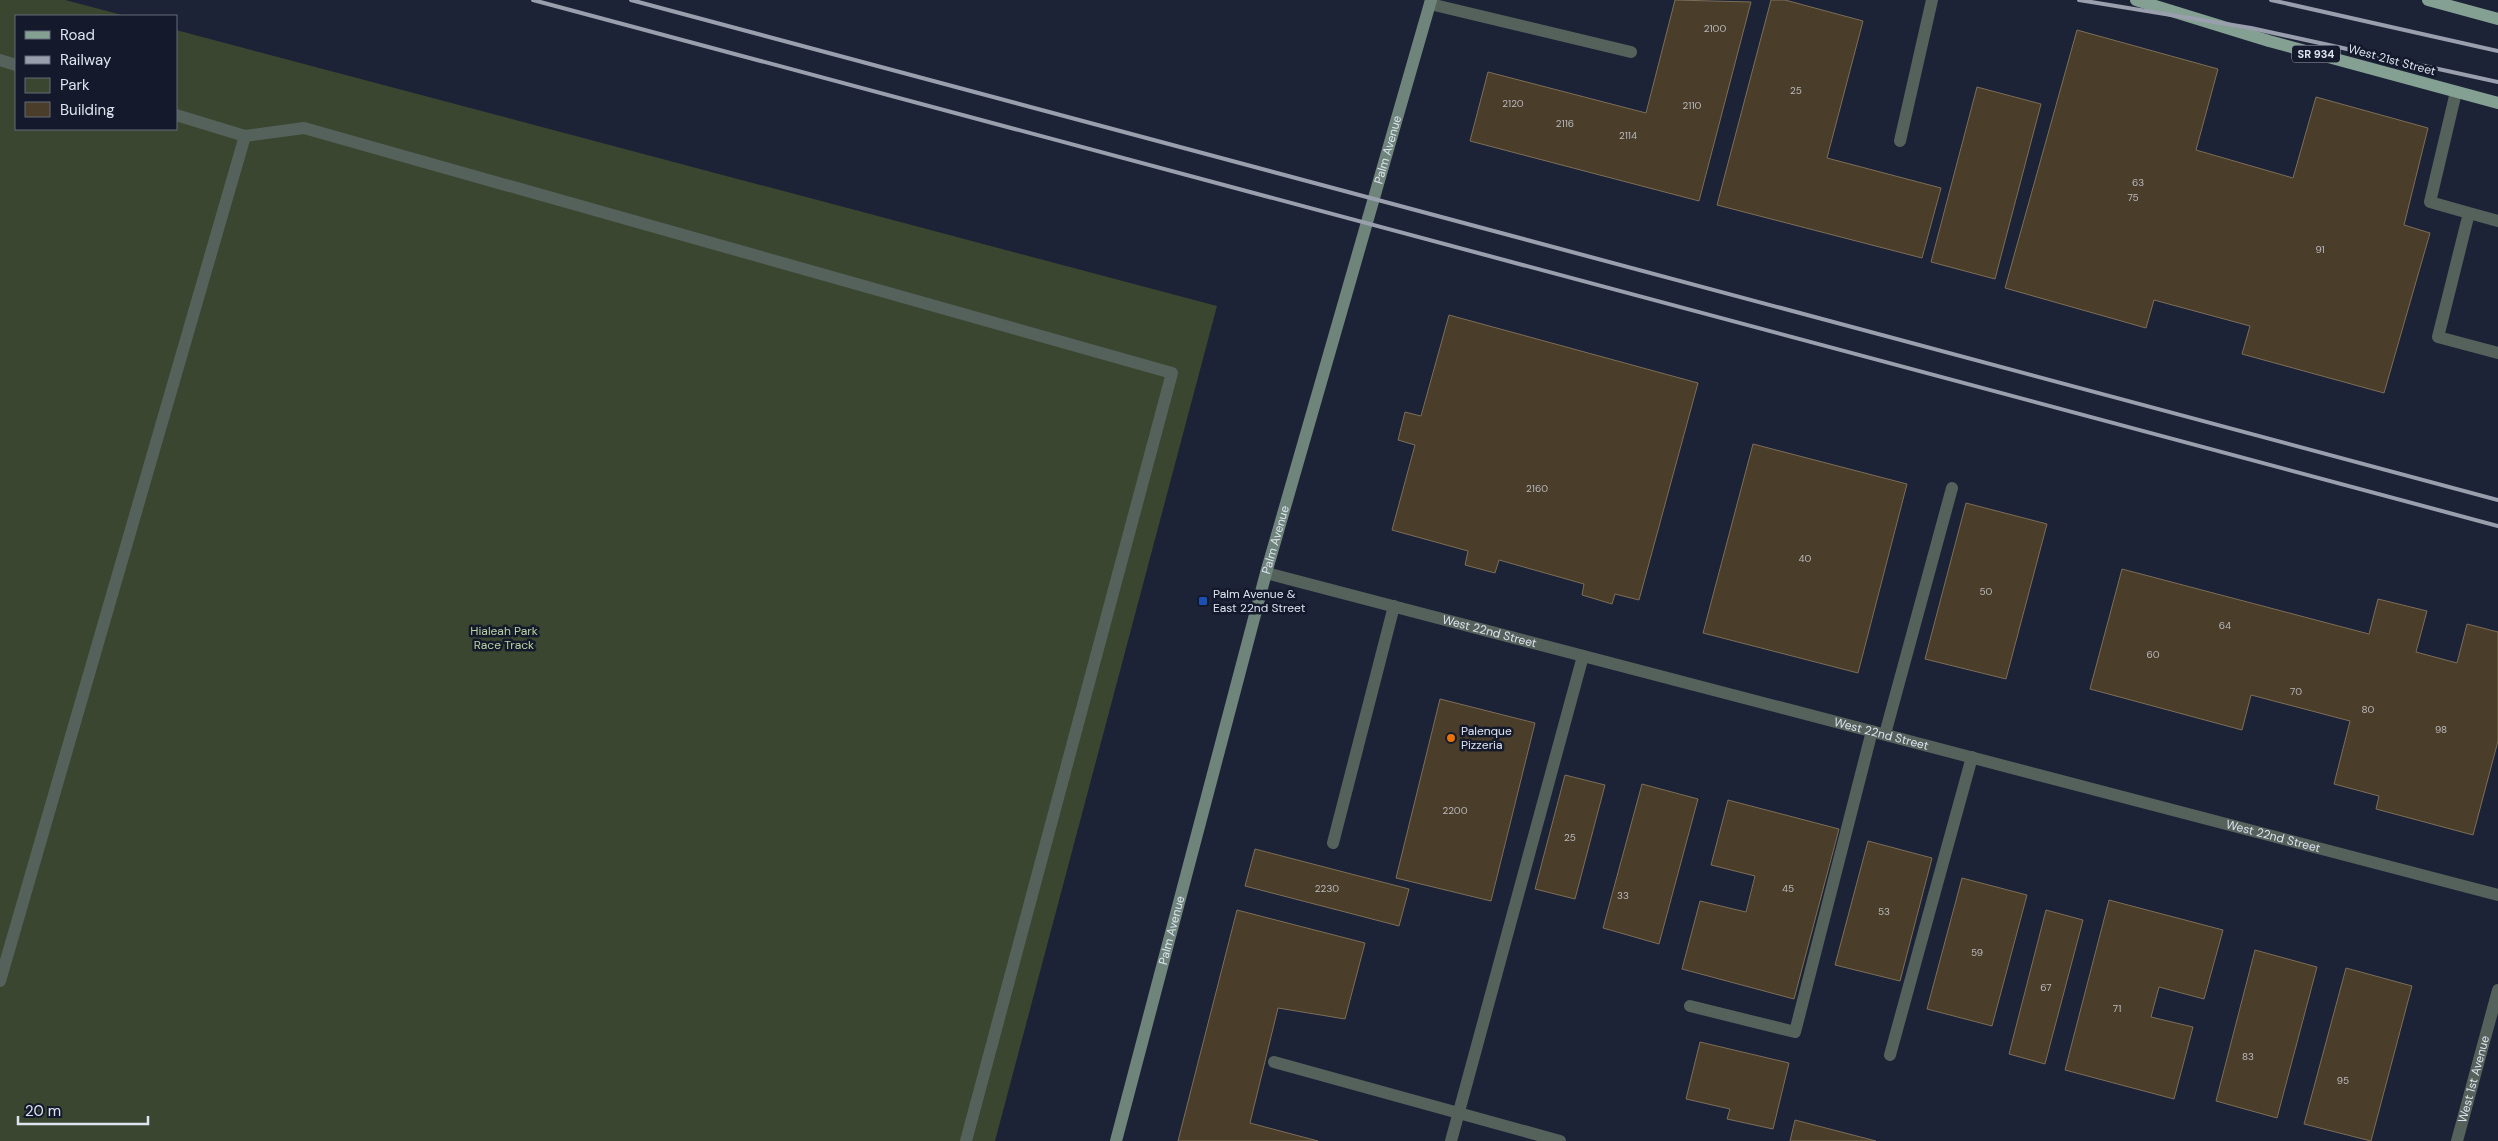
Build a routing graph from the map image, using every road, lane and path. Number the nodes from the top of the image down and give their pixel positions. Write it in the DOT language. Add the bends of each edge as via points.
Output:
graph roads {
  1 [pos="1932,0"];
  2 [pos="2136,0"];
  3 [pos="2428,0"];
  4 [pos="1430,2"];
  5 [pos="2498,19"];
  6 [pos="1631,52"];
  7 [pos="0,60"];
  8 [pos="15,65"];
  9 [pos="2456,92"];
  10 [pos="2498,103"];
  11 [pos="178,116"];
  12 [pos="245,136"];
  13 [pos="1900,141"];
  14 [pos="2469,213"];
  15 [pos="2498,221"];
  16 [pos="2498,352"];
  17 [pos="1952,488"];
  18 [pos="1266,572"];
  19 [pos="1394,606"];
  20 [pos="1583,656"];
  21 [pos="1878,733"];
  22 [pos="1972,757"];
  23 [pos="1332,842"];
  24 [pos="2498,895"];
  25 [pos="0,981"];
  26 [pos="2498,990"];
  27 [pos="1690,1006"];
  28 [pos="1890,1055"];
  29 [pos="1274,1062"];
  30 [pos="1459,1114"];
  31 [pos="966,1141"];
  32 [pos="1116,1141"];
  33 [pos="1451,1141"];
  34 [pos="1560,1141"];
  35 [pos="2457,1141"];
  1 -- 13 [label="street"];
  2 -- 9 [label="main road, West 21st Street / SR 934" via="2269,41"];
  3 -- 5 [label="main road"];
  4 -- 6 [label="street"];
  4 -- 18 [label="main road, Palm Avenue"];
  7 -- 8 [label="street"];
  9 -- 10 [label="main road, West 21st Street / SR 934"];
  9 -- 14 [label="street" via="2430,202"];
  11 -- 12 [label="street"];
  12 -- 25 [label="street"];
  12 -- 31 [label="street" via="304,128 1172,373"];
  14 -- 15 [label="street"];
  14 -- 16 [label="street" via="2438,337"];
  17 -- 21 [label="street"];
  18 -- 19 [label="street, West 22nd Street"];
  18 -- 32 [label="main road, Palm Avenue"];
  19 -- 20 [label="street, West 22nd Street"];
  19 -- 23 [label="street"];
  20 -- 21 [label="street, West 22nd Street"];
  20 -- 30 [label="street"];
  21 -- 22 [label="street, West 22nd Street"];
  21 -- 27 [label="street" via="1795,1032"];
  22 -- 24 [label="street, West 22nd Street"];
  22 -- 28 [label="street"];
  26 -- 35 [label="street, West 1st Avenue"];
  29 -- 30 [label="street"];
  30 -- 33 [label="street"];
  30 -- 34 [label="street"];
}
